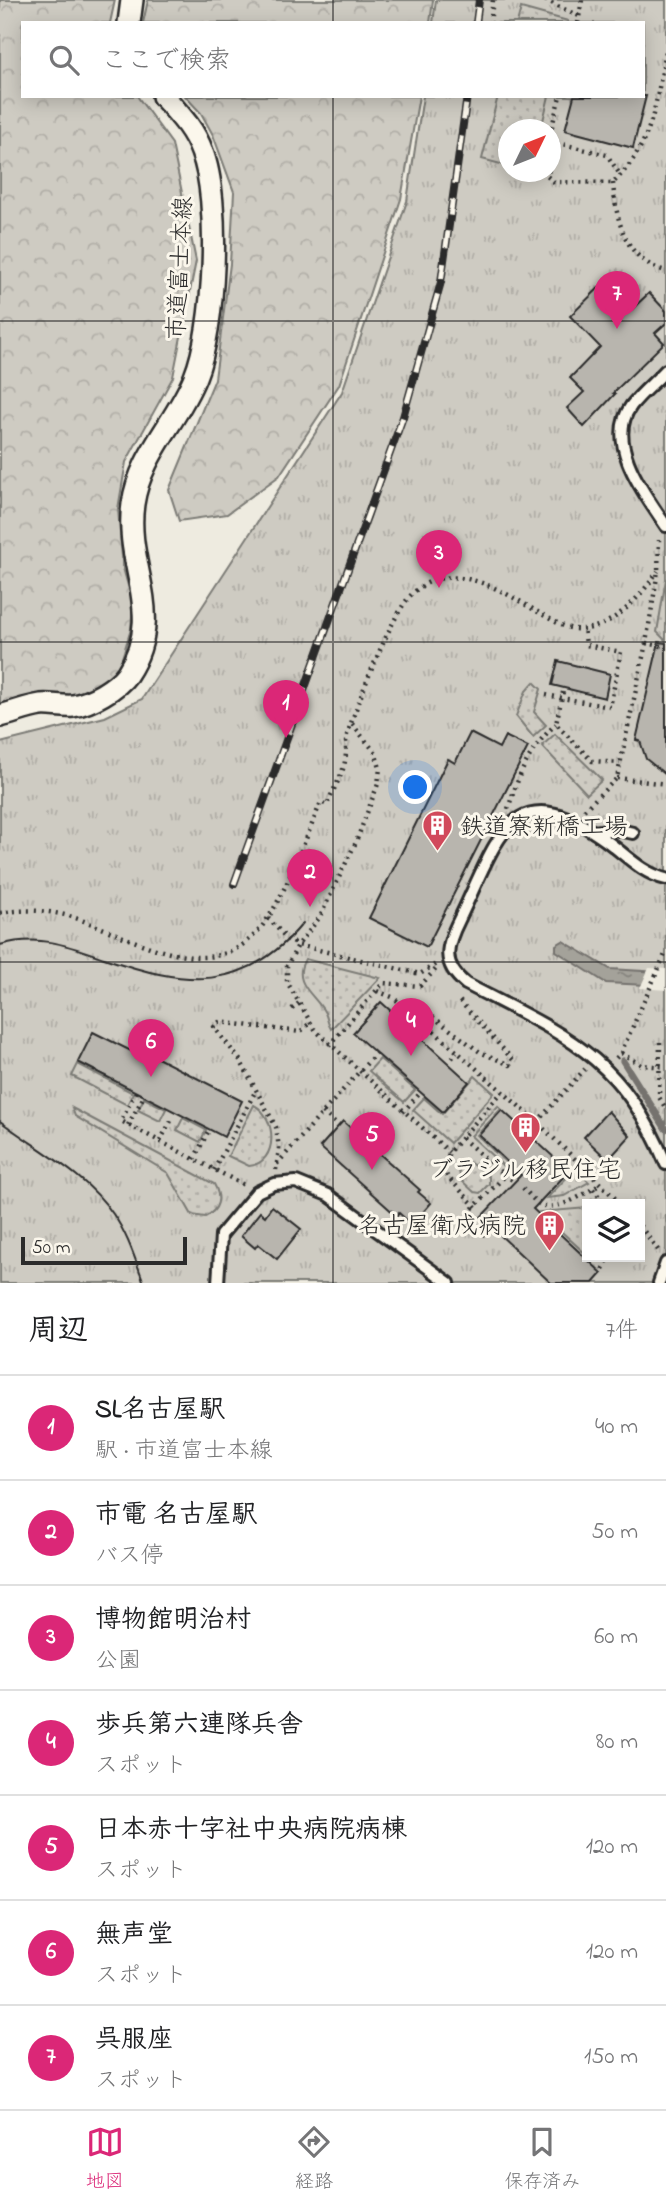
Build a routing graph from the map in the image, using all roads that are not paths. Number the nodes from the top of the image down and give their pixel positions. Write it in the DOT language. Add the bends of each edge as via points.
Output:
graph roads {
  1 [pos="132,0"];
  2 [pos="129,21"];
  3 [pos="165,98"];
  4 [pos="666,370"];
  5 [pos="662,530"];
  6 [pos="0,716"];
  7 [pos="594,832"];
  8 [pos="633,833"];
  9 [pos="666,879"];
  10 [pos="666,1164"];
  11 [pos="666,1262"];
  12 [pos="218,1283"];
  13 [pos="449,1283"];
  14 [pos="659,1283"];
  1 -- 2 [label="street"];
  3 -- 6 [label="street, 市道富士本線" via="195,134 204,155 214,210 208,323 196,374 178,413 144,462 136,486 133,552 146,602 139,648 126,675 100,696 73,706 40,705"];
  4 -- 5 [label="lane" via="632,406 622,431 623,445"];
  7 -- 8 [label="lane" via="615,829"];
  7 -- 9 [label="lane" via="646,871"];
  7 -- 10 [label="lane" via="560,813 544,811 519,818 498,840 447,947 446,958 459,979 567,1036 595,1058 625,1091"];
  11 -- 14 [label="lane"];
  12 -- 13 [label="lane" via="221,1235 257,1192 274,1184 296,1182 318,1188"];
}
